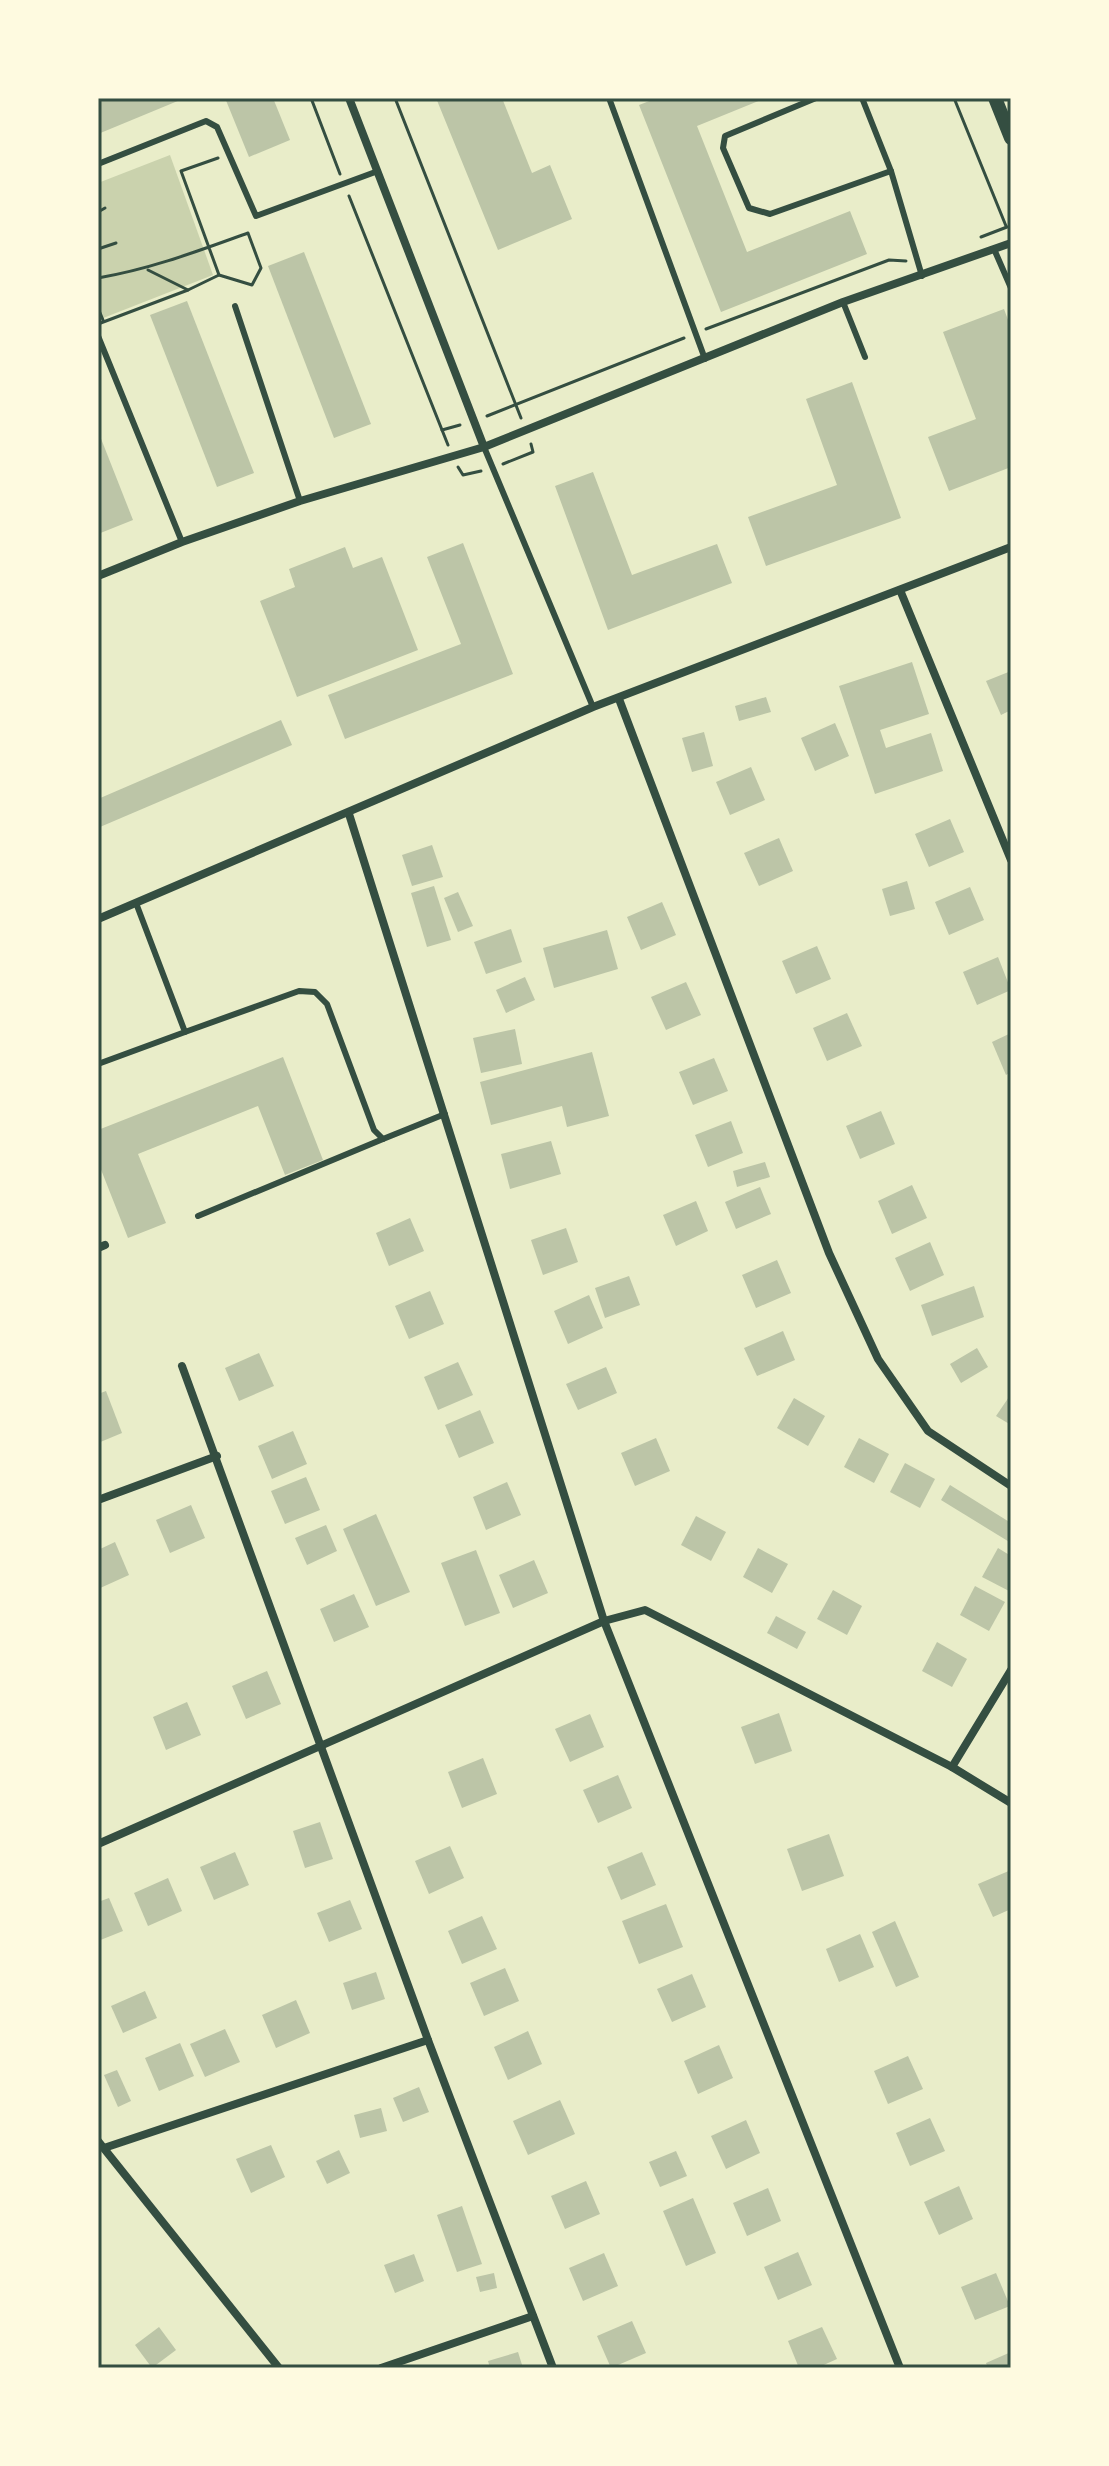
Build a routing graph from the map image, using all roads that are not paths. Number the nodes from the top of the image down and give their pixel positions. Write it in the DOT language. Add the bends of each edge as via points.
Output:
graph roads {
  1 [pos="349,98"];
  2 [pos="609,98"];
  3 [pos="816,98"];
  4 [pos="862,98"];
  5 [pos="995,98"];
  6 [pos="1011,138"];
  7 [pos="98,164"];
  8 [pos="378,171"];
  9 [pos="891,171"];
  10 [pos="1011,240"];
  11 [pos="994,249"];
  12 [pos="922,276"];
  13 [pos="1011,288"];
  14 [pos="843,302"];
  15 [pos="235,306"];
  16 [pos="98,336"];
  17 [pos="865,357"];
  18 [pos="705,359"];
  19 [pos="484,447"];
  20 [pos="300,501"];
  21 [pos="182,542"];
  22 [pos="1011,547"];
  23 [pos="98,576"];
  24 [pos="900,590"];
  25 [pos="619,699"];
  26 [pos="593,707"];
  27 [pos="349,814"];
  28 [pos="1011,860"];
  29 [pos="136,903"];
  30 [pos="98,919"];
  31 [pos="185,1032"];
  32 [pos="98,1064"];
  33 [pos="447,1114"];
  34 [pos="383,1139"];
  35 [pos="198,1216"];
  36 [pos="182,1366"];
  37 [pos="217,1456"];
  38 [pos="1011,1486"];
  39 [pos="98,1500"];
  40 [pos="604,1621"];
  41 [pos="1011,1670"];
  42 [pos="323,1746"];
  43 [pos="952,1767"];
  44 [pos="1011,1803"];
  45 [pos="98,1844"];
  46 [pos="428,2040"];
  47 [pos="101,2144"];
  48 [pos="533,2316"];
  49 [pos="279,2368"];
  50 [pos="381,2368"];
  51 [pos="553,2368"];
  52 [pos="900,2368"];
  1 -- 8 [label="street"];
  2 -- 18 [label="lane"];
  3 -- 9 [label="lane" via="725,136 723,148 749,208 770,214"];
  4 -- 9 [label="lane"];
  5 -- 6 [label="street"];
  7 -- 8 [label="lane" via="206,121 217,127 256,216"];
  8 -- 19 [label="street"];
  9 -- 12 [label="lane"];
  10 -- 11 [label="street"];
  11 -- 12 [label="street"];
  11 -- 13 [label="lane"];
  12 -- 14 [label="street"];
  14 -- 17 [label="lane"];
  14 -- 18 [label="street"];
  15 -- 20 [label="lane"];
  16 -- 21 [label="lane"];
  18 -- 19 [label="street"];
  19 -- 20 [label="street"];
  19 -- 26 [label="lane"];
  20 -- 21 [label="street"];
  21 -- 23 [label="street"];
  22 -- 24 [label="street"];
  24 -- 25 [label="street"];
  24 -- 28 [label="street"];
  25 -- 26 [label="street"];
  25 -- 38 [label="street" via="829,1253 878,1359 928,1431"];
  26 -- 27 [label="street"];
  27 -- 29 [label="street"];
  27 -- 33 [label="street"];
  29 -- 30 [label="street"];
  29 -- 31 [label="lane"];
  31 -- 32 [label="lane"];
  31 -- 34 [label="lane" via="299,991 315,992 327,1004 374,1130"];
  33 -- 34 [label="lane"];
  33 -- 40 [label="street"];
  34 -- 35 [label="lane"];
  36 -- 37 [label="street"];
  37 -- 39 [label="street"];
  37 -- 42 [label="street"];
  40 -- 42 [label="street"];
  40 -- 43 [label="street" via="645,1610"];
  40 -- 52 [label="street"];
  41 -- 43 [label="street"];
  42 -- 45 [label="street"];
  42 -- 46 [label="street"];
  43 -- 44 [label="street"];
  46 -- 47 [label="street"];
  46 -- 48 [label="street"];
  47 -- 49 [label="street"];
  48 -- 50 [label="street"];
  48 -- 51 [label="street"];
}
